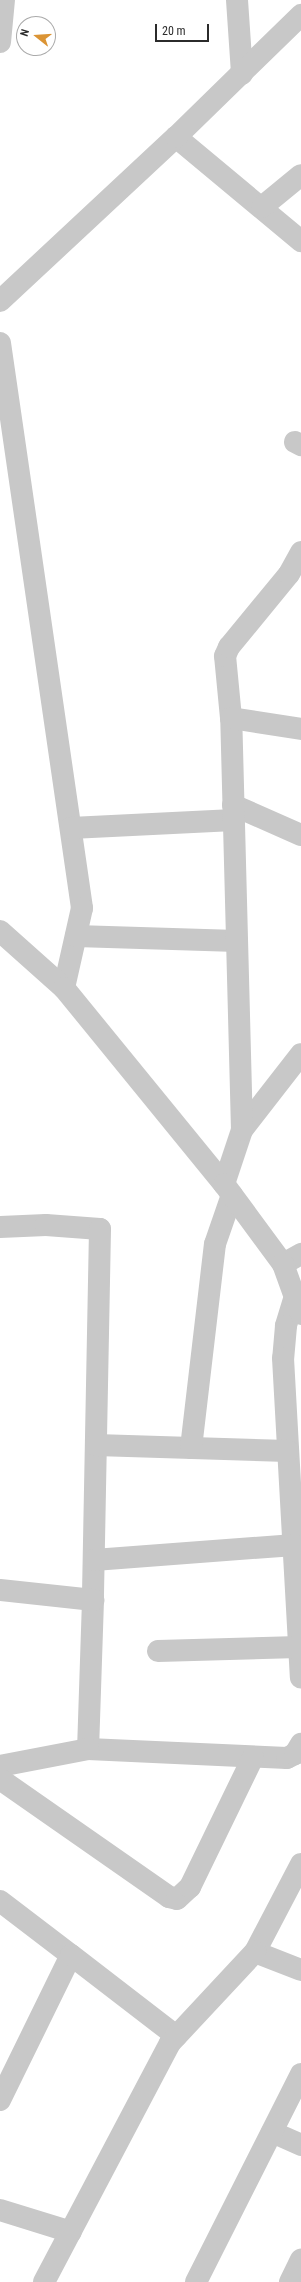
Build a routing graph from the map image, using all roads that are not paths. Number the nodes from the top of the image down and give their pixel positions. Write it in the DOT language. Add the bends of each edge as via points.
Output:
graph roads {
  1 [pos="4,0"];
  2 [pos="237,0"];
  3 [pos="301,15"];
  4 [pos="0,42"];
  5 [pos="242,74"];
  6 [pos="176,137"];
  7 [pos="301,175"];
  8 [pos="262,207"];
  9 [pos="301,241"];
  10 [pos="0,301"];
  11 [pos="0,343"];
  12 [pos="301,552"];
  13 [pos="295,577"];
  14 [pos="231,718"];
  15 [pos="301,729"];
  16 [pos="234,813"];
  17 [pos="71,828"];
  18 [pos="301,835"];
  19 [pos="0,931"];
  20 [pos="76,936"];
  21 [pos="237,941"];
  22 [pos="64,988"];
  23 [pos="301,1054"];
  24 [pos="242,1130"];
  25 [pos="228,1190"];
  26 [pos="0,1227"];
  27 [pos="292,1258"];
  28 [pos="298,1305"];
  29 [pos="96,1445"];
  30 [pos="191,1448"];
  31 [pos="293,1467"];
  32 [pos="294,1545"];
  33 [pos="94,1560"];
  34 [pos="0,1590"];
  35 [pos="93,1600"];
  36 [pos="299,1647"];
  37 [pos="158,1651"];
  38 [pos="301,1677"];
  39 [pos="301,1744"];
  40 [pos="88,1749"];
  41 [pos="253,1757"];
  42 [pos="0,1766"];
  43 [pos="0,1779"];
  44 [pos="301,1864"];
  45 [pos="0,1901"];
  46 [pos="255,1952"];
  47 [pos="71,1955"];
  48 [pos="301,1970"];
  49 [pos="176,2036"];
  50 [pos="301,2074"];
  51 [pos="0,2100"];
  52 [pos="272,2132"];
  53 [pos="301,2146"];
  54 [pos="0,2210"];
  55 [pos="71,2232"];
  56 [pos="301,2259"];
  57 [pos="44,2282"];
  58 [pos="196,2282"];
  59 [pos="290,2282"];
  1 -- 4 [label="street"];
  2 -- 5 [label="street"];
  3 -- 5 [label="street"];
  5 -- 6 [label="street"];
  6 -- 8 [label="street"];
  6 -- 10 [label="street"];
  7 -- 8 [label="street"];
  8 -- 9 [label="street"];
  11 -- 17 [label="street"];
  12 -- 13 [label="street"];
  13 -- 14 [label="street" via="229,647 225,656"];
  14 -- 15 [label="street"];
  14 -- 16 [label="street"];
  16 -- 17 [label="street"];
  16 -- 18 [label="street"];
  16 -- 21 [label="street"];
  17 -- 20 [label="street" via="82,908"];
  19 -- 22 [label="street"];
  20 -- 21 [label="street"];
  20 -- 22 [label="street"];
  21 -- 24 [label="street"];
  22 -- 25 [label="street"];
  23 -- 24 [label="street"];
  24 -- 25 [label="street"];
  25 -- 27 [label="street"];
  25 -- 30 [label="street" via="215,1244"];
  26 -- 29 [label="street" via="100,1229"];
  27 -- 28 [label="street"];
  28 -- 31 [label="street" via="286,1326 283,1358"];
  29 -- 30 [label="street"];
  29 -- 33 [label="street"];
  30 -- 31 [label="street"];
  31 -- 32 [label="street"];
  32 -- 33 [label="street"];
  32 -- 36 [label="street"];
  33 -- 35 [label="street"];
  34 -- 35 [label="street"];
  35 -- 40 [label="street"];
  36 -- 37 [label="street"];
  36 -- 38 [label="street"];
  39 -- 41 [label="street" via="295,1754 287,1758"];
  40 -- 41 [label="street"];
  40 -- 42 [label="street"];
  41 -- 43 [label="street" via="190,1888 177,1899 169,1897"];
  44 -- 46 [label="street"];
  45 -- 47 [label="street"];
  46 -- 48 [label="street"];
  46 -- 49 [label="street"];
  47 -- 49 [label="street"];
  47 -- 51 [label="street"];
  49 -- 55 [label="street"];
  50 -- 52 [label="street"];
  52 -- 53 [label="street"];
  52 -- 58 [label="street"];
  54 -- 55 [label="street"];
  55 -- 57 [label="street"];
  56 -- 59 [label="street"];
}
